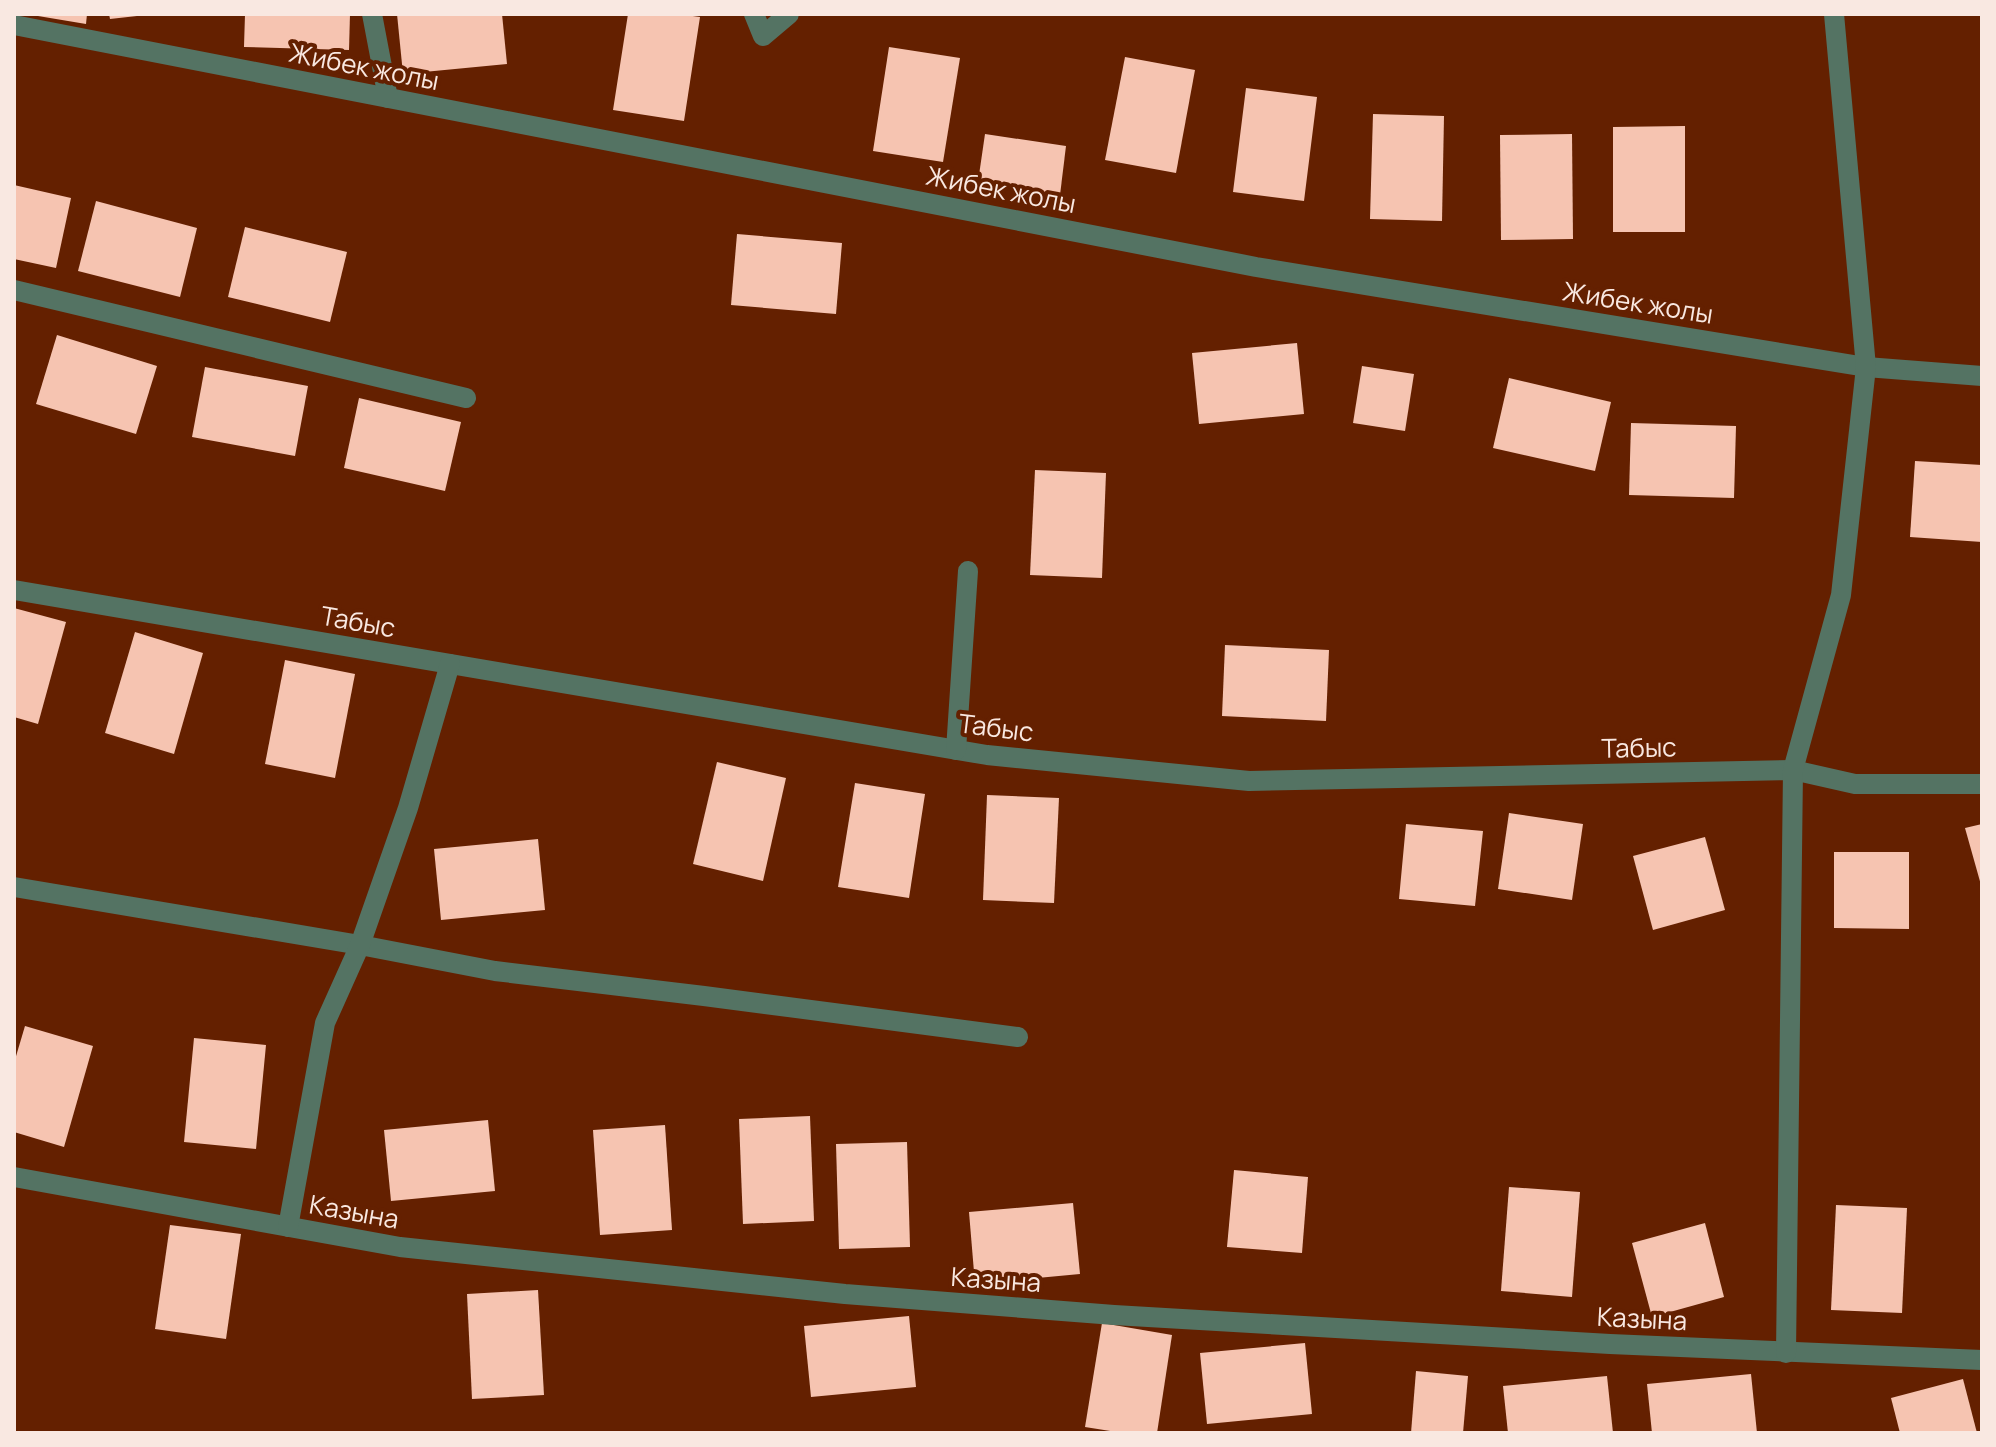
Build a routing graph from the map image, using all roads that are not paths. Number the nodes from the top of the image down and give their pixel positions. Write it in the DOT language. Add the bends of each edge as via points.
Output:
graph roads {
  1 [pos="372,14"];
  2 [pos="754,14"];
  3 [pos="789,14"];
  4 [pos="1834,14"];
  5 [pos="14,25"];
  6 [pos="388,98"];
  7 [pos="14,290"];
  8 [pos="1866,367"];
  9 [pos="1982,376"];
  10 [pos="466,398"];
  11 [pos="968,571"];
  12 [pos="14,590"];
  13 [pos="450,664"];
  14 [pos="956,750"];
  15 [pos="1793,770"];
  16 [pos="1982,784"];
  17 [pos="14,887"];
  18 [pos="360,945"];
  19 [pos="1018,1037"];
  20 [pos="14,1177"];
  21 [pos="288,1227"];
  22 [pos="1786,1353"];
  23 [pos="1982,1360"];
  1 -- 6 [label="street"];
  2 -- 3 [label="street" via="763,36"];
  4 -- 8 [label="street"];
  5 -- 6 [label="street, Жибек жолы"];
  6 -- 8 [label="street, Жибек жолы" via="1256,267"];
  7 -- 10 [label="street"];
  8 -- 9 [label="street, Жибек жолы"];
  8 -- 15 [label="street" via="1841,595"];
  11 -- 14 [label="street"];
  12 -- 13 [label="street, Табыс"];
  13 -- 14 [label="street, Табыс"];
  13 -- 18 [label="street"];
  14 -- 15 [label="street, Табыс" via="1249,781"];
  15 -- 16 [label="street, Табыс" via="1855,784"];
  15 -- 22 [label="street"];
  17 -- 18 [label="street"];
  18 -- 19 [label="street" via="495,971"];
  18 -- 21 [label="street" via="325,1023"];
  20 -- 21 [label="street, Казына"];
  21 -- 22 [label="street, Казына" via="400,1247 845,1294 1114,1315"];
  22 -- 23 [label="street, Казына"];
}
